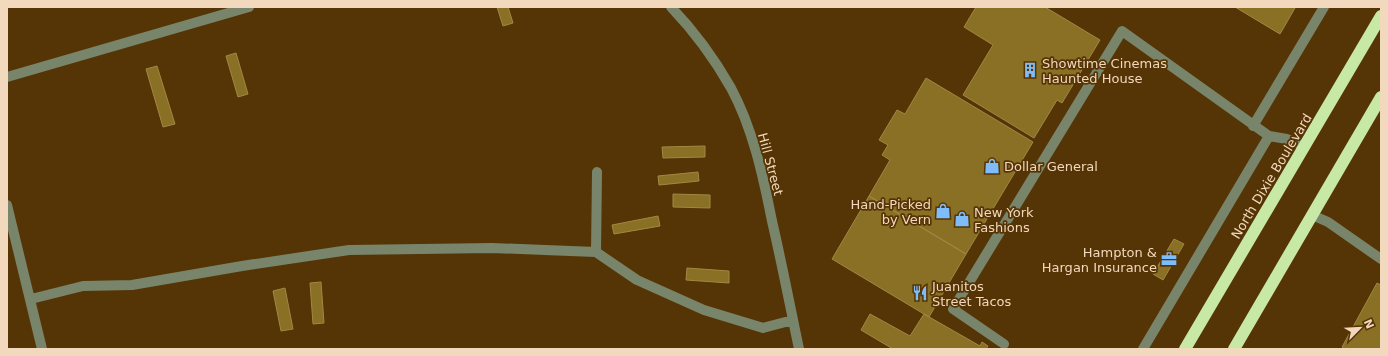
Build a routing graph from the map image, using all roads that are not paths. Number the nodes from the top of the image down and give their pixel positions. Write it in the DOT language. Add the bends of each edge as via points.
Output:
graph roads {
  1 [pos="249,7"];
  2 [pos="671,7"];
  3 [pos="1324,7"];
  4 [pos="1381,16"];
  5 [pos="7,77"];
  6 [pos="1381,97"];
  7 [pos="1253,126"];
  8 [pos="1269,136"];
  9 [pos="1306,147"];
  10 [pos="597,172"];
  11 [pos="7,205"];
  12 [pos="1312,215"];
  13 [pos="596,252"];
  14 [pos="1381,259"];
  15 [pos="30,299"];
  16 [pos="793,320"];
  17 [pos="1006,347"];
  18 [pos="42,349"];
  19 [pos="799,349"];
  20 [pos="1143,349"];
  21 [pos="1185,349"];
  22 [pos="1234,349"];
  1 -- 5 [label="street"];
  2 -- 16 [label="street, Hill Street" via="713,58 746,122 767,197"];
  3 -- 7 [label="street"];
  4 -- 9 [label="highway, North Dixie Boulevard"];
  6 -- 12 [label="highway"];
  7 -- 8 [label="street"];
  7 -- 17 [label="street" via="1122,31 953,309"];
  8 -- 9 [label="street" via="1287,139"];
  8 -- 20 [label="street"];
  9 -- 21 [label="highway, North Dixie Boulevard"];
  10 -- 13 [label="street"];
  11 -- 15 [label="street"];
  12 -- 14 [label="street" via="1328,222"];
  12 -- 22 [label="highway"];
  13 -- 15 [label="street" via="492,248 349,250 132,285 83,286"];
  13 -- 16 [label="street" via="637,280 704,310 763,328"];
  15 -- 18 [label="street"];
  16 -- 19 [label="street, Hill Street"];
}
